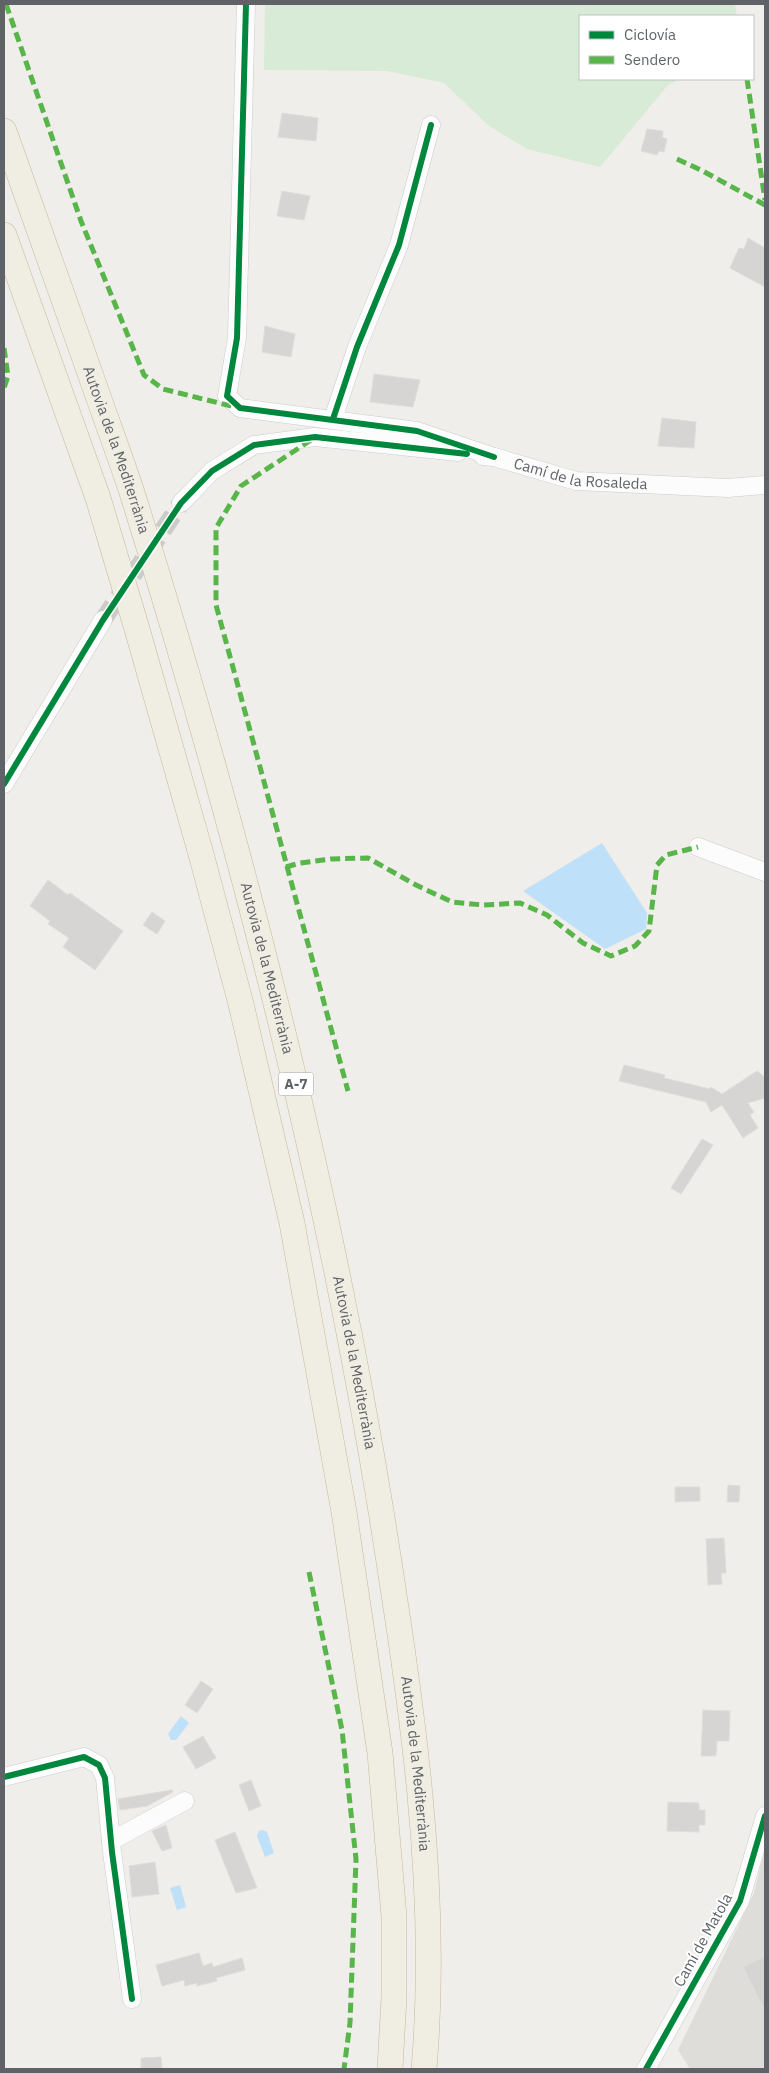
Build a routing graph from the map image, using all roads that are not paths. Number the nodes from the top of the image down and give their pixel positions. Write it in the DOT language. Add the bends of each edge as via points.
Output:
graph roads {
  1 [pos="246,4"];
  2 [pos="431,126"];
  3 [pos="4,131"];
  4 [pos="4,235"];
  5 [pos="333,419"];
  6 [pos="494,457"];
  7 [pos="765,485"];
  8 [pos="180,503"];
  9 [pos="103,620"];
  10 [pos="4,784"];
  11 [pos="698,847"];
  12 [pos="765,872"];
  13 [pos="4,1776"];
  14 [pos="185,1801"];
  15 [pos="765,1816"];
  16 [pos="111,1842"];
  17 [pos="132,1999"];
  18 [pos="390,2069"];
  19 [pos="424,2069"];
  20 [pos="646,2069"];
  1 -- 5 [label="street" via="237,338 228,396 240,408"];
  2 -- 5 [label="street" via="400,245 357,347"];
  3 -- 19 [label="highway, Autovia de la Mediterrània / A-7" via="132,495 226,808 305,1119 368,1435 409,1686 428,1894 429,2008"];
  4 -- 18 [label="highway, A-7" via="98,498 153,684 241,1004 292,1223 344,1512 380,1753 394,1916"];
  5 -- 6 [label="street" via="417,431"];
  6 -- 7 [label="street, Camí de la Rosaleda" via="576,482 719,488"];
  6 -- 8 [label="street, Camí de la Rosaleda" via="315,437 254,445 212,471"];
  9 -- 10 [label="street"];
  11 -- 12 [label="street"];
  13 -- 16 [label="street" via="84,1757 99,1765 105,1778"];
  14 -- 16 [label="street"];
  15 -- 20 [label="street, Camí de Matola" via="740,1901"];
  16 -- 17 [label="street"];
}
